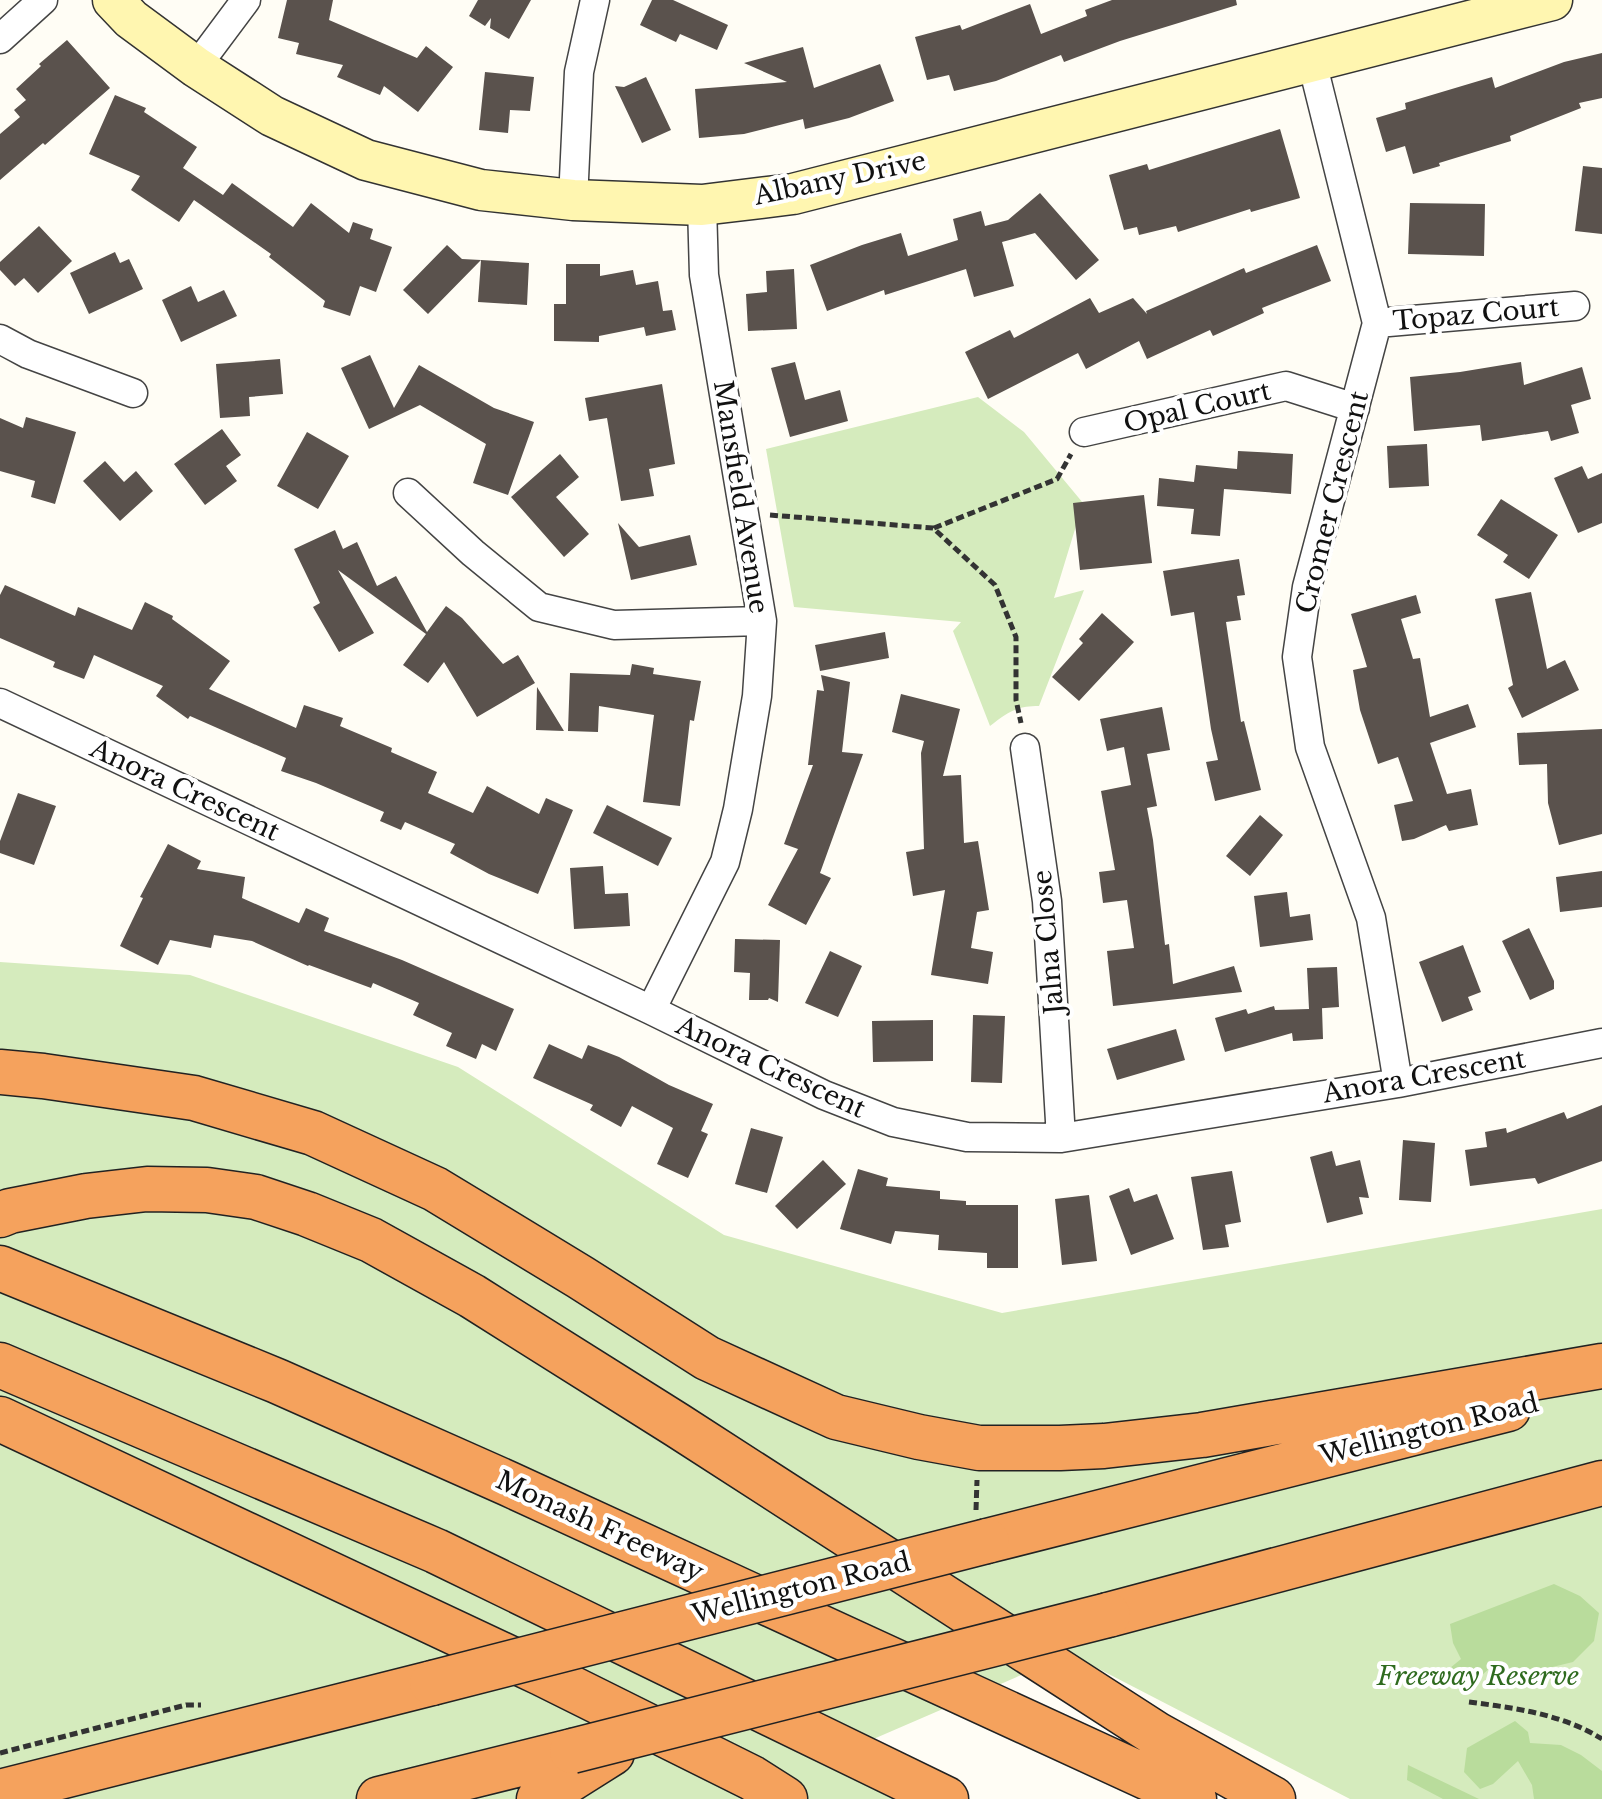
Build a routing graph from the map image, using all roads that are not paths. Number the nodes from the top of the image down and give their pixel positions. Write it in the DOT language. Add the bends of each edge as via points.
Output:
graph roads {
  1 [pos="43,0"];
  2 [pos="113,0"];
  3 [pos="246,0"];
  4 [pos="595,0"];
  5 [pos="1552,0"];
  6 [pos="0,39"];
  7 [pos="1312,62"];
  8 [pos="196,67"];
  9 [pos="573,200"];
  10 [pos="702,205"];
  11 [pos="1575,306"];
  12 [pos="1377,323"];
  13 [pos="0,339"];
  14 [pos="133,393"];
  15 [pos="1355,408"];
  16 [pos="1084,432"];
  17 [pos="408,493"];
  18 [pos="762,621"];
  19 [pos="2,710"];
  20 [pos="1025,748"];
  21 [pos="651,1010"];
  22 [pos="1602,1043"];
  23 [pos="0,1072"];
  24 [pos="1398,1083"];
  25 [pos="1061,1138"];
  26 [pos="0,1215"];
  27 [pos="0,1268"];
  28 [pos="0,1365"];
  29 [pos="1602,1366"];
  30 [pos="1602,1386"];
  31 [pos="0,1419"];
  32 [pos="1602,1483"];
  33 [pos="584,1757"];
  34 [pos="0,1792"];
  35 [pos="379,1799"];
  36 [pos="539,1799"];
  37 [pos="785,1799"];
  38 [pos="946,1799"];
  39 [pos="1194,1799"];
  40 [pos="1273,1799"];
  1 -- 6 [label="street"];
  2 -- 8 [label="street, Albany Drive"];
  3 -- 8 [label="street"];
  4 -- 9 [label="street" via="579,72"];
  5 -- 7 [label="street, Albany Drive"];
  7 -- 10 [label="street, Albany Drive" via="793,194"];
  7 -- 12 [label="street, Cromer Crescent"];
  8 -- 9 [label="street, Albany Drive" via="272,116 366,160 481,190"];
  9 -- 10 [label="street, Albany Drive"];
  10 -- 18 [label="street, Mansfield Avenue" via="704,275"];
  11 -- 12 [label="street, Topaz Court"];
  12 -- 15 [label="street, Cromer Crescent"];
  13 -- 14 [label="street"];
  15 -- 16 [label="street, Opal Court" via="1286,386"];
  15 -- 24 [label="street, Cromer Crescent" via="1307,587 1297,657 1310,747 1371,918"];
  17 -- 18 [label="street" via="539,607 614,625"];
  18 -- 21 [label="street, Mansfield Avenue" via="757,696 725,862"];
  19 -- 21 [label="street, Anora Crescent"];
  20 -- 25 [label="street, Jalna Close" via="1047,901"];
  21 -- 25 [label="street, Anora Crescent" via="824,1095 893,1122 967,1137"];
  22 -- 24 [label="street, Anora Crescent"];
  23 -- 29 [label="highway" via="194,1098 313,1133 435,1189 707,1358 836,1417 919,1437 979,1448 1104,1446 1202,1435"];
  24 -- 25 [label="street, Anora Crescent"];
  26 -- 40 [label="highway" via="86,1196 207,1190 256,1197 371,1240 472,1296 1156,1734"];
  27 -- 39 [label="highway, Monash Freeway" via="277,1381 509,1484"];
  28 -- 38 [label="highway" via="436,1551"];
  30 -- 34 [label="highway, Wellington Road, bridge"];
  31 -- 37 [label="highway" via="527,1667"];
  32 -- 33 [label="highway, bridge" via="644,1733"];
  33 -- 35 [label="highway"];
  33 -- 36 [label="highway"];
}
